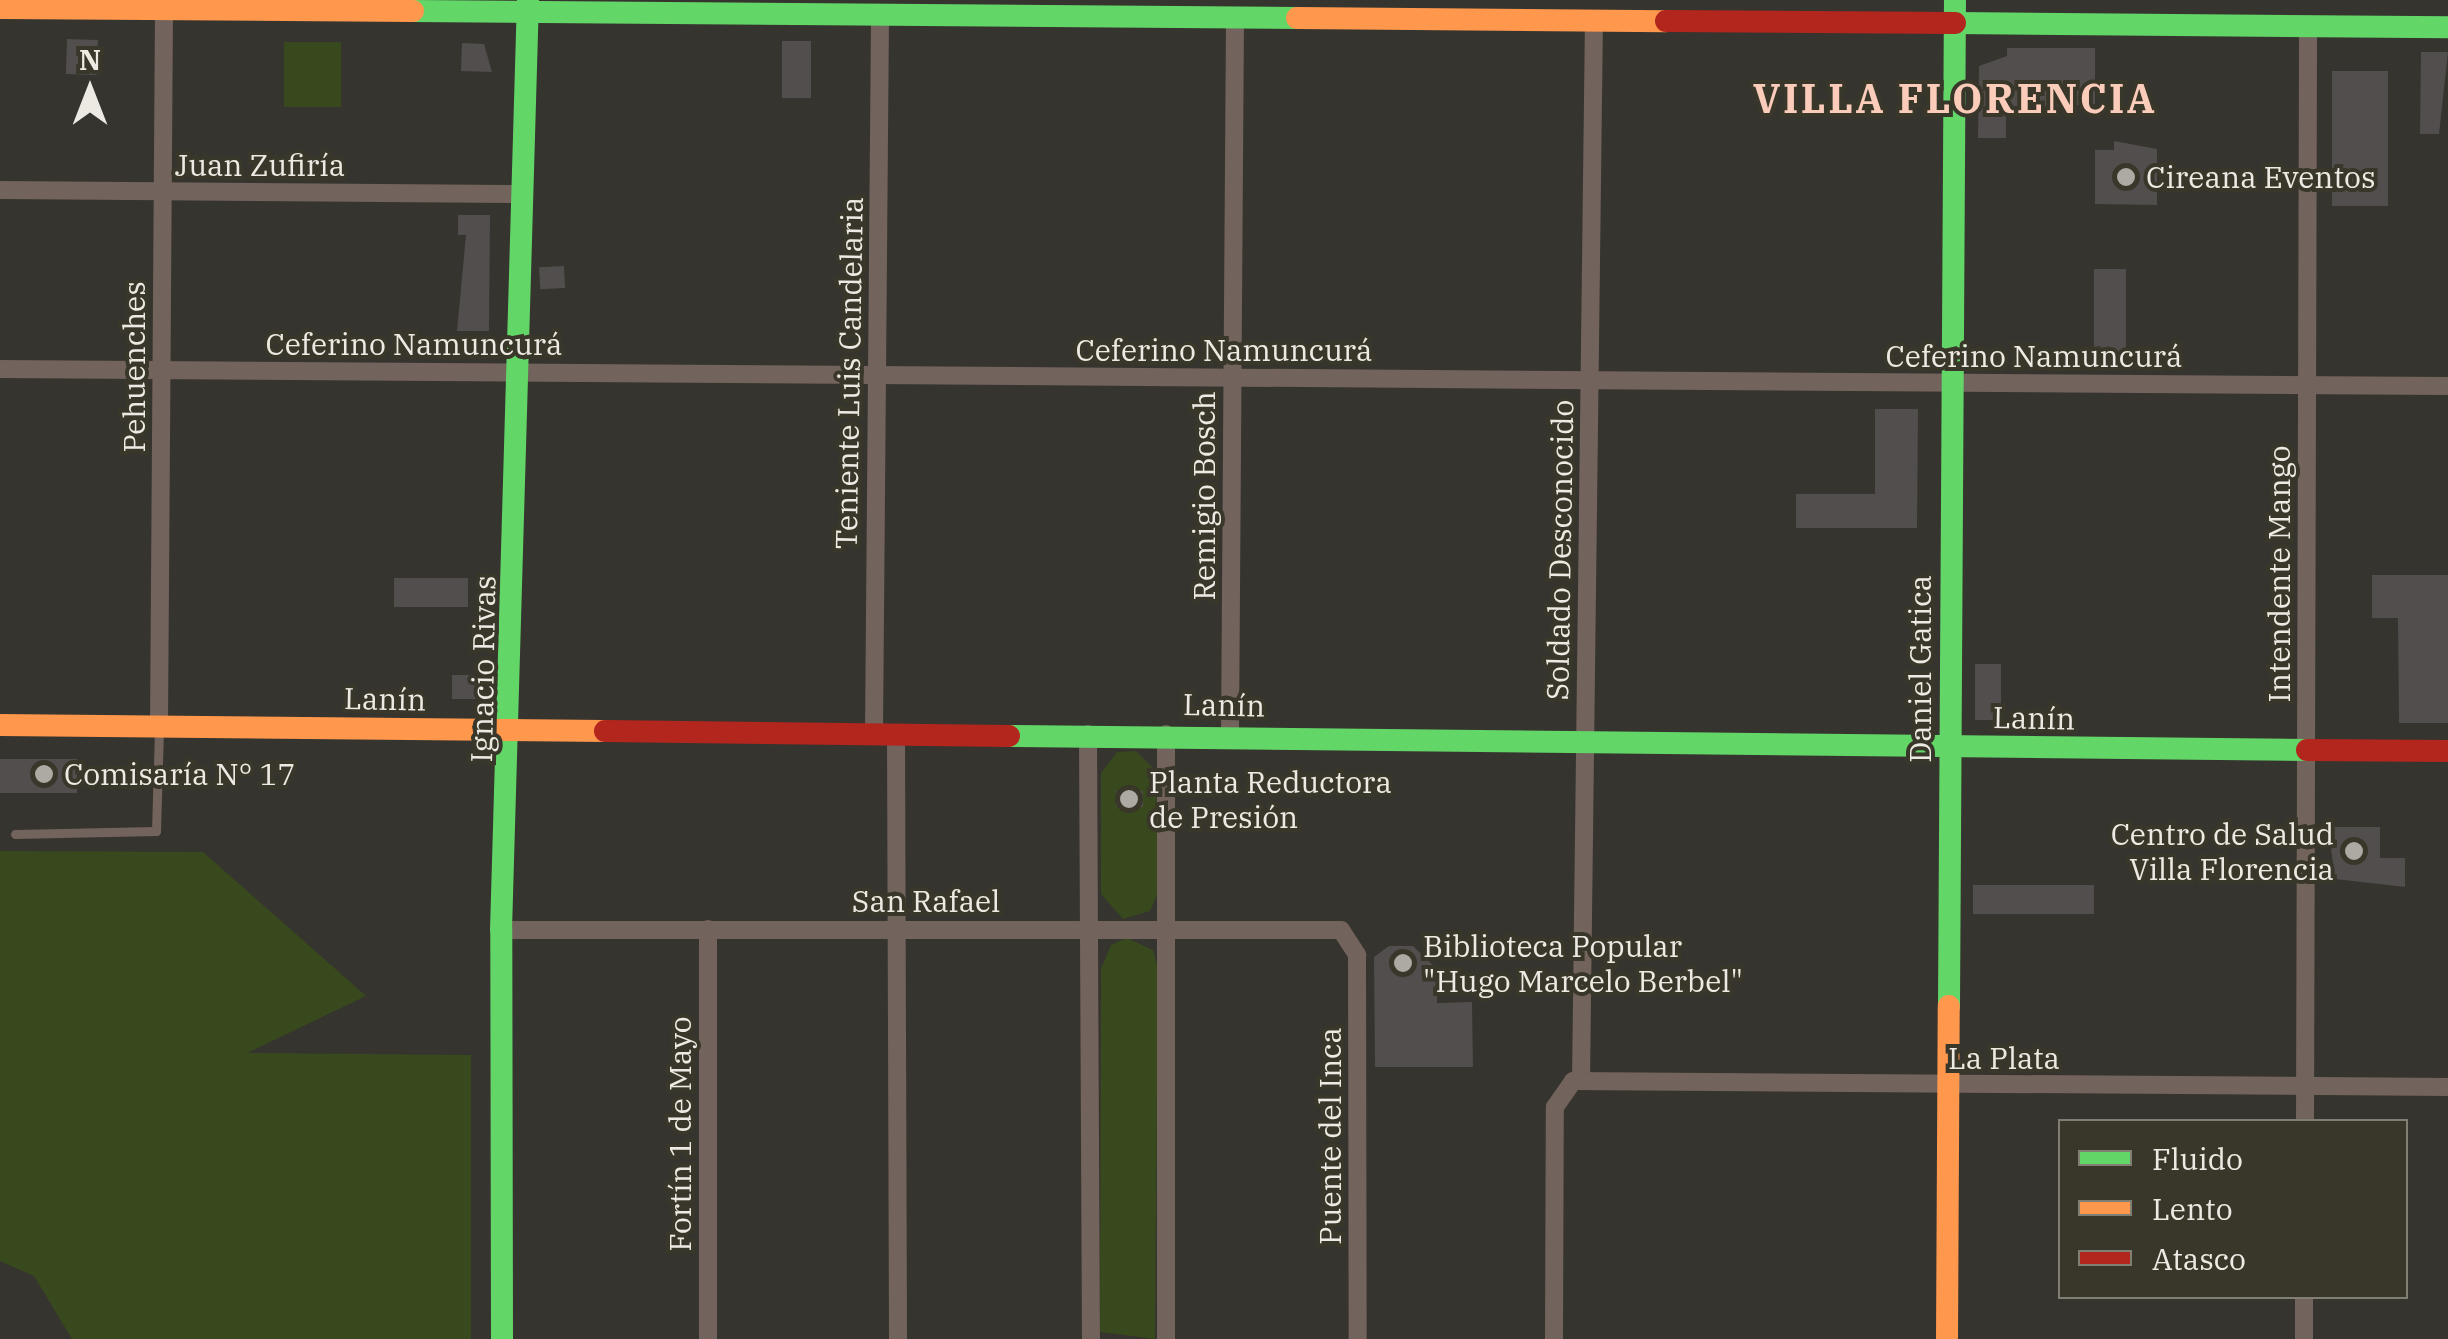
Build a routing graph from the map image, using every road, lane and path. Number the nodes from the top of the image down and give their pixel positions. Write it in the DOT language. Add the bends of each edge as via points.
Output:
graph roads {
  1 [pos="110,4"];
  2 [pos="527,5"];
  3 [pos="733,6"];
  4 [pos="925,7"];
  5 [pos="0,8"];
  6 [pos="164,8"];
  7 [pos="1124,8"];
  8 [pos="1172,8"];
  9 [pos="1372,9"];
  10 [pos="1563,10"];
  11 [pos="1755,11"];
  12 [pos="1955,12"];
  13 [pos="880,14"];
  14 [pos="1235,17"];
  15 [pos="1594,20"];
  16 [pos="2308,26"];
  17 [pos="2448,27"];
  18 [pos="0,190"];
  19 [pos="163,192"];
  20 [pos="520,194"];
  21 [pos="0,369"];
  22 [pos="162,370"];
  23 [pos="518,372"];
  24 [pos="877,375"];
  25 [pos="1232,378"];
  26 [pos="1590,380"];
  27 [pos="1952,383"];
  28 [pos="2307,386"];
  29 [pos="2448,386"];
  30 [pos="0,725"];
  31 [pos="159,726"];
  32 [pos="513,730"];
  33 [pos="885,733"];
  34 [pos="1088,734"];
  35 [pos="1166,734"];
  36 [pos="1230,735"];
  37 [pos="1586,738"];
  38 [pos="1950,744"];
  39 [pos="2306,751"];
  40 [pos="2448,751"];
  41 [pos="15,834"];
  42 [pos="897,928"];
  43 [pos="1089,928"];
  44 [pos="1166,928"];
  45 [pos="708,929"];
  46 [pos="501,930"];
  47 [pos="1349,935"];
  48 [pos="1581,1081"];
  49 [pos="1947,1085"];
  50 [pos="2305,1087"];
  51 [pos="2448,1087"];
  52 [pos="2305,1119"];
  53 [pos="2304,1299"];
  54 [pos="502,1339"];
  55 [pos="708,1339"];
  56 [pos="898,1339"];
  57 [pos="1091,1339"];
  58 [pos="1166,1339"];
  59 [pos="1358,1339"];
  60 [pos="1554,1339"];
  61 [pos="1947,1339"];
  62 [pos="2304,1339"];
  1 -- 5 [label="street"];
  1 -- 6 [label="street"];
  2 -- 3 [label="street"];
  2 -- 6 [label="street"];
  2 -- 20 [label="street, Ignacio Rivas"];
  3 -- 13 [label="street"];
  4 -- 7 [label="street"];
  4 -- 13 [label="street"];
  6 -- 19 [label="street, Pehuenches"];
  7 -- 8 [label="street"];
  8 -- 14 [label="street"];
  9 -- 10 [label="street"];
  9 -- 14 [label="street"];
  10 -- 15 [label="street"];
  11 -- 12 [label="street"];
  11 -- 15 [label="street"];
  12 -- 16 [label="street"];
  12 -- 27 [label="street, Daniel Gatica"];
  13 -- 24 [label="street, Teniente Luis Candelaria"];
  14 -- 25 [label="street, Remigio Bosch"];
  15 -- 26 [label="street, Soldado Desconocido"];
  16 -- 17 [label="street"];
  16 -- 28 [label="street, Intendente Mango"];
  18 -- 19 [label="street, Juan Zufiría"];
  19 -- 20 [label="street, Juan Zufiría"];
  19 -- 22 [label="street, Pehuenches"];
  20 -- 23 [label="street, Ignacio Rivas"];
  21 -- 22 [label="street, Ceferino Namuncurá"];
  22 -- 23 [label="street, Ceferino Namuncurá"];
  22 -- 31 [label="street, Pehuenches"];
  23 -- 24 [label="street, Ceferino Namuncurá"];
  23 -- 32 [label="street, Ignacio Rivas"];
  24 -- 25 [label="street, Ceferino Namuncurá"];
  24 -- 33 [label="street, Teniente Luis Candelaria"];
  25 -- 26 [label="street, Ceferino Namuncurá"];
  25 -- 36 [label="street, Remigio Bosch"];
  26 -- 27 [label="street, Ceferino Namuncurá"];
  26 -- 37 [label="street, Soldado Desconocido"];
  27 -- 28 [label="street, Ceferino Namuncurá"];
  27 -- 38 [label="street, Daniel Gatica"];
  28 -- 29 [label="street, Ceferino Namuncurá"];
  28 -- 39 [label="street, Intendente Mango"];
  30 -- 31 [label="street, Lanín"];
  31 -- 32 [label="street, Lanín"];
  31 -- 41 [label="lane" via="156,831"];
  32 -- 33 [label="street, Lanín"];
  32 -- 46 [label="street, Ignacio Rivas"];
  33 -- 34 [label="street, Lanín"];
  33 -- 42 [label="street, Teniente Luis Candelaria"];
  34 -- 35 [label="street, Lanín"];
  34 -- 43 [label="street"];
  35 -- 36 [label="street, Lanín"];
  35 -- 44 [label="street"];
  36 -- 37 [label="street, Lanín"];
  37 -- 38 [label="street, Lanín"];
  37 -- 48 [label="street, Soldado Desconocido"];
  38 -- 39 [label="street, Lanín"];
  38 -- 49 [label="street, Daniel Gatica"];
  39 -- 40 [label="street, Lanín"];
  39 -- 50 [label="street, Intendente Mango"];
  42 -- 43 [label="street, San Rafael"];
  42 -- 45 [label="street, San Rafael"];
  42 -- 56 [label="street, Teniente Luis Candelaria"];
  43 -- 44 [label="street, San Rafael"];
  43 -- 57 [label="street"];
  44 -- 47 [label="street, San Rafael" via="1326,927"];
  44 -- 58 [label="street"];
  45 -- 46 [label="street, San Rafael"];
  45 -- 55 [label="street, Fortín 1 de Mayo"];
  46 -- 54 [label="street, Ignacio Rivas"];
  47 -- 59 [label="street, Puente del Inca" via="1357,955"];
  48 -- 49 [label="street, La Plata"];
  48 -- 60 [label="street, La Plata" via="1561,1088"];
  49 -- 50 [label="street, La Plata"];
  49 -- 61 [label="street, Daniel Gatica"];
  50 -- 51 [label="street, La Plata"];
  50 -- 52 [label="street, Intendente Mango"];
  53 -- 62 [label="street"];
}
